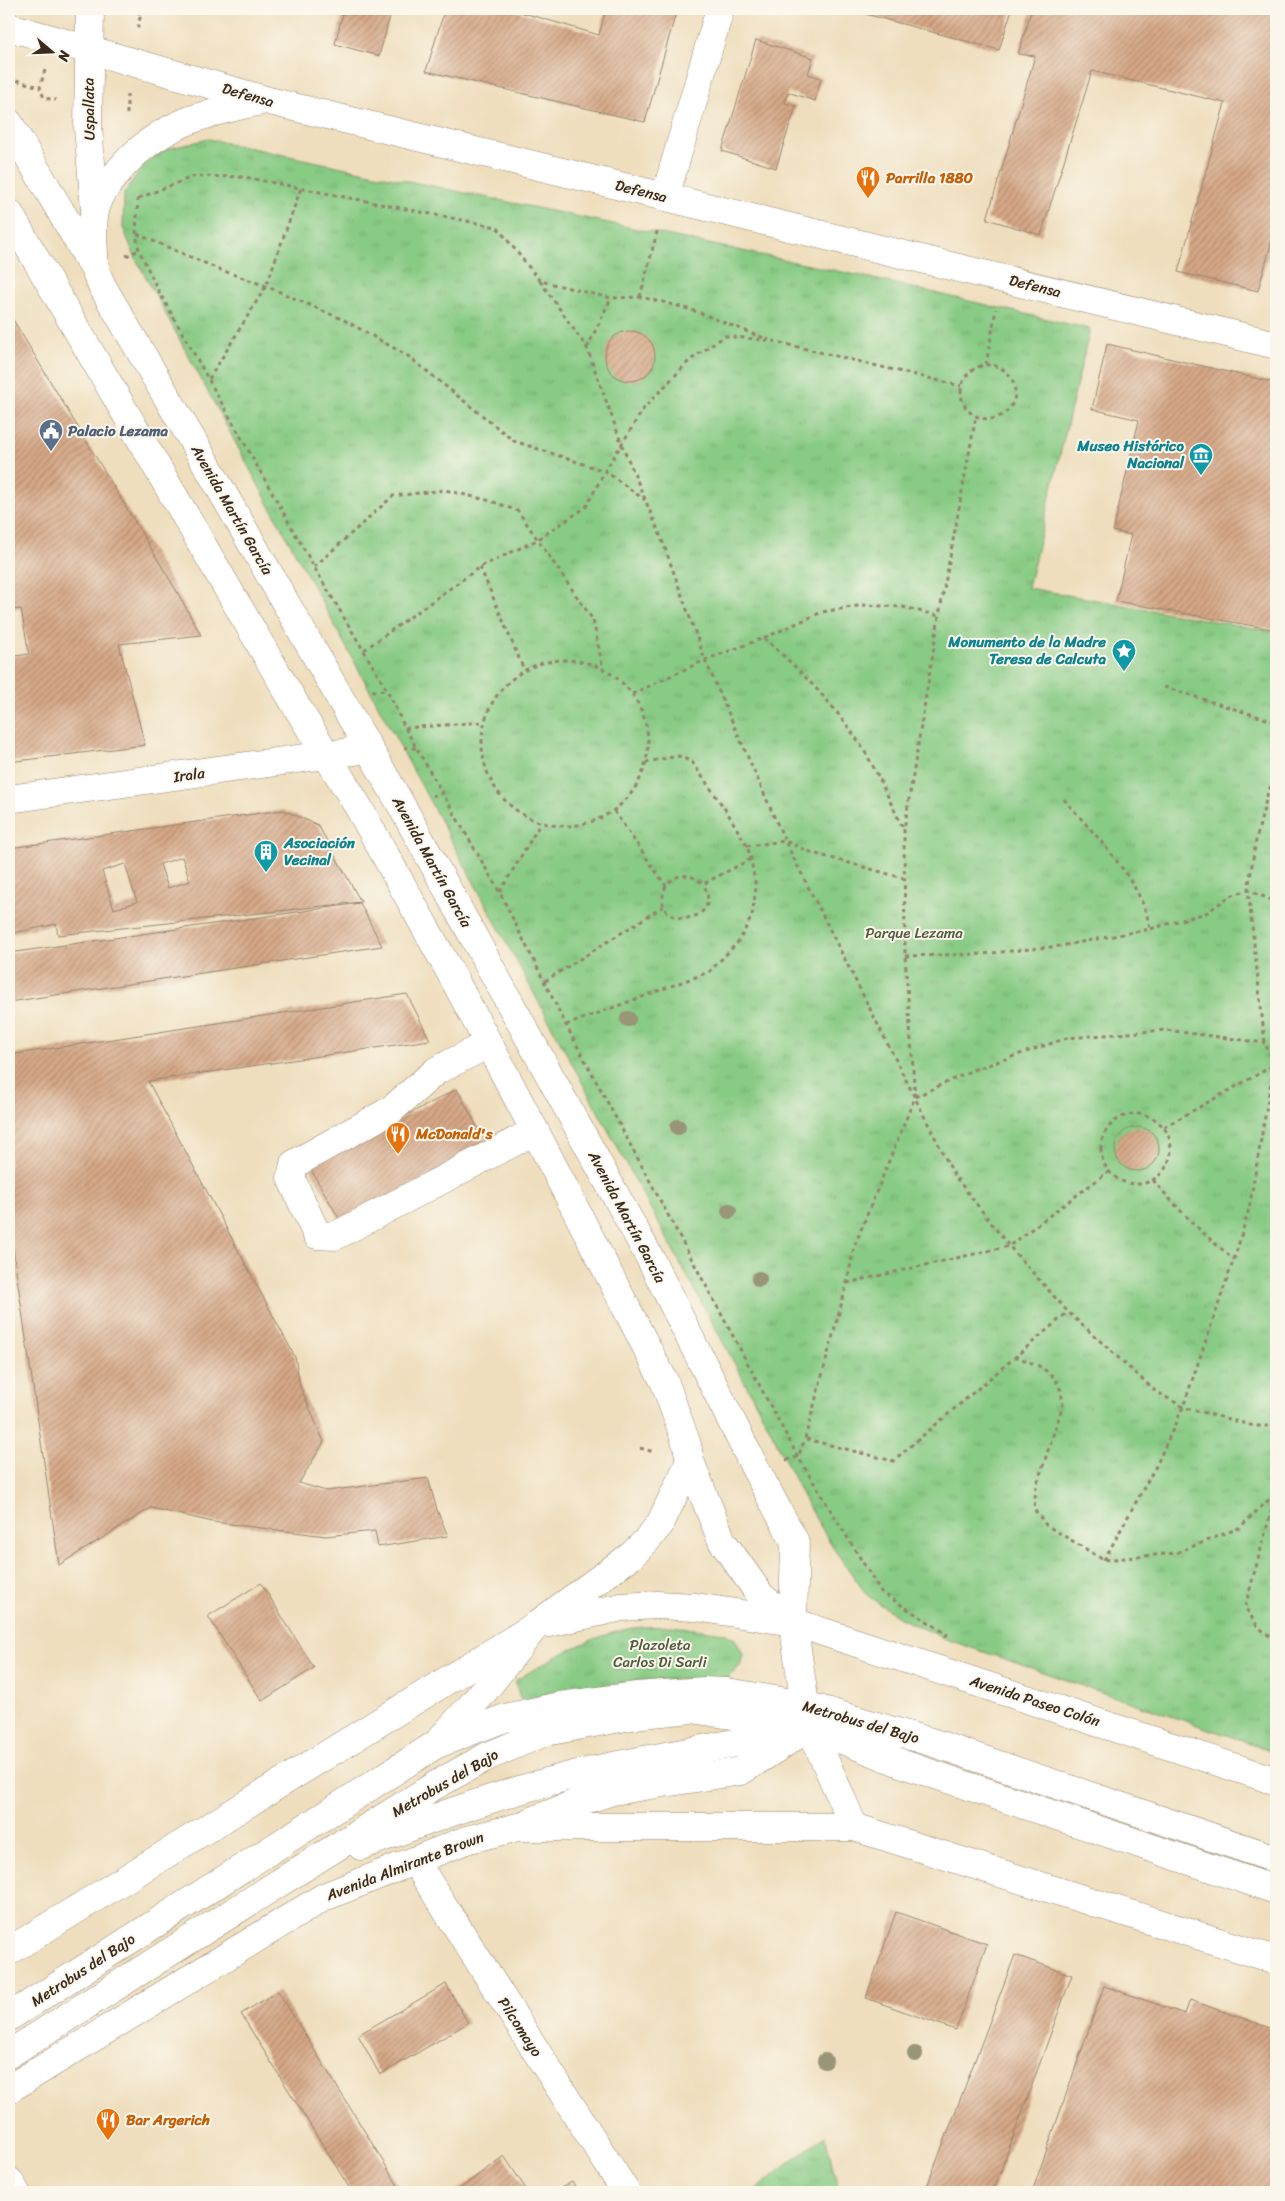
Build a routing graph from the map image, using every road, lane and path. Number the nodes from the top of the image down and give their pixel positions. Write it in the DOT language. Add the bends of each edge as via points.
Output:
graph roads {
  1 [pos="90,9"];
  2 [pos="720,9"];
  3 [pos="9,27"];
  4 [pos="54,40"];
  5 [pos="88,49"];
  6 [pos="9,78"];
  7 [pos="40,87"];
  8 [pos="265,100"];
  9 [pos="89,108"];
  10 [pos="9,123"];
  11 [pos="132,155"];
  12 [pos="301,188"];
  13 [pos="665,197"];
  14 [pos="138,198"];
  15 [pos="95,210"];
  16 [pos="9,213"];
  17 [pos="136,234"];
  18 [pos="95,270"];
  19 [pos="1001,278"];
  20 [pos="540,281"];
  21 [pos="266,286"];
  22 [pos="611,298"];
  23 [pos="640,298"];
  24 [pos="773,342"];
  25 [pos="1276,345"];
  26 [pos="588,348"];
  27 [pos="986,365"];
  28 [pos="209,379"];
  29 [pos="961,386"];
  30 [pos="976,416"];
  31 [pos="622,445"];
  32 [pos="605,471"];
  33 [pos="645,500"];
  34 [pos="537,540"];
  35 [pos="314,567"];
  36 [pos="480,567"];
  37 [pos="939,616"];
  38 [pos="764,638"];
  39 [pos="364,650"];
  40 [pos="705,660"];
  41 [pos="603,669"];
  42 [pos="524,670"];
  43 [pos="1164,687"];
  44 [pos="632,694"];
  45 [pos="484,722"];
  46 [pos="1276,722"];
  47 [pos="405,728"];
  48 [pos="369,749"];
  49 [pos="326,755"];
  50 [pos="646,762"];
  51 [pos="1276,776"];
  52 [pos="9,799"];
  53 [pos="1064,799"];
  54 [pos="614,811"];
  55 [pos="540,824"];
  56 [pos="904,830"];
  57 [pos="785,841"];
  58 [pos="747,846"];
  59 [pos="751,859"];
  60 [pos="903,878"];
  61 [pos="702,884"];
  62 [pos="666,886"];
  63 [pos="1248,890"];
  64 [pos="500,892"];
  65 [pos="1276,902"];
  66 [pos="664,906"];
  67 [pos="1150,929"];
  68 [pos="904,956"];
  69 [pos="544,981"];
  70 [pos="566,1025"];
  71 [pos="1265,1043"];
  72 [pos="488,1044"];
  73 [pos="1275,1064"];
  74 [pos="914,1097"];
  75 [pos="1164,1127"];
  76 [pos="536,1131"];
  77 [pos="1109,1171"];
  78 [pos="1153,1180"];
  79 [pos="1008,1246"];
  80 [pos="1234,1259"];
  81 [pos="847,1283"];
  82 [pos="1068,1312"];
  83 [pos="1015,1356"];
  84 [pos="1183,1407"];
  85 [pos="1276,1426"];
  86 [pos="805,1439"];
  87 [pos="640,1448"];
  88 [pos="798,1457"];
  89 [pos="690,1461"];
  90 [pos="755,1468"];
  91 [pos="1276,1493"];
  92 [pos="1104,1560"];
  93 [pos="793,1622"];
  94 [pos="535,1626"];
  95 [pos="1276,1641"];
  96 [pos="933,1668"];
  97 [pos="808,1716"];
  98 [pos="435,1745"];
  99 [pos="1276,1781"];
  100 [pos="518,1827"];
  101 [pos="854,1827"];
  102 [pos="1276,1859"];
  103 [pos="415,1862"];
  104 [pos="298,1871"];
  105 [pos="1276,1890"];
  106 [pos="9,1951"];
  107 [pos="1276,1960"];
  108 [pos="9,2017"];
  109 [pos="9,2054"];
  110 [pos="9,2089"];
  111 [pos="9,2181"];
  112 [pos="16,2192"];
  113 [pos="626,2192"];
  1 -- 5 [label="main road, Uspallata"];
  2 -- 13 [label="main road"];
  3 -- 4 [label="main road, Defensa"];
  4 -- 5 [label="main road, Defensa"];
  4 -- 7 [label="path"];
  5 -- 8 [label="main road, Defensa"];
  5 -- 9 [label="main road, Uspallata"];
  6 -- 7 [label="path"];
  7 -- 9 [label="path" via="44,98"];
  8 -- 11 [label="main road" via="190,119 159,134"];
  8 -- 13 [label="main road, Defensa"];
  9 -- 11 [label="path" via="113,115 127,114"];
  9 -- 15 [label="main road, Uspallata"];
  10 -- 18 [label="main road, Avenida Martín García"];
  11 -- 14 [label="path"];
  11 -- 15 [label="main road" via="108,183"];
  12 -- 14 [label="path" via="244,177 196,176"];
  12 -- 20 [label="path" via="497,227"];
  12 -- 21 [label="path"];
  13 -- 19 [label="main road, Defensa"];
  13 -- 23 [label="path"];
  14 -- 17 [label="path"];
  15 -- 18 [label="main road, Uspallata"];
  16 -- 49 [label="main road"];
  17 -- 21 [label="path"];
  17 -- 28 [label="path" via="138,250 157,288"];
  18 -- 48 [label="main road, Avenida Martín García"];
  19 -- 25 [label="main road, Defensa"];
  19 -- 27 [label="path"];
  20 -- 22 [label="path"];
  20 -- 26 [label="path"];
  21 -- 28 [label="path"];
  21 -- 32 [label="path" via="344,320 408,356 514,441"];
  22 -- 23 [label="path"];
  22 -- 26 [label="path"];
  23 -- 24 [label="path" via="692,310"];
  24 -- 29 [label="path"];
  24 -- 31 [label="path" via="725,336 690,360 644,408"];
  26 -- 31 [label="path"];
  27 -- 29 [label="path" via="970,372"];
  27 -- 30 [label="path" via="995,366 1009,375 1014,383 1013,401 1009,409 994,418"];
  28 -- 35 [label="path"];
  29 -- 30 [label="path" via="963,404"];
  30 -- 37 [label="path"];
  31 -- 32 [label="path"];
  31 -- 33 [label="path"];
  32 -- 33 [label="path"];
  32 -- 34 [label="path" via="586,507"];
  33 -- 40 [label="path"];
  34 -- 35 [label="path" via="518,511 491,501 445,490 393,496"];
  34 -- 36 [label="path"];
  34 -- 41 [label="path" via="593,620"];
  35 -- 39 [label="path"];
  36 -- 39 [label="path"];
  36 -- 42 [label="path"];
  37 -- 38 [label="path" via="903,608 863,605 822,612"];
  37 -- 56 [label="path"];
  38 -- 40 [label="path"];
  38 -- 56 [label="path" via="838,713 868,757"];
  39 -- 47 [label="path"];
  40 -- 44 [label="path"];
  40 -- 57 [label="path"];
  41 -- 42 [label="path" via="577,660 550,661"];
  41 -- 44 [label="path"];
  42 -- 45 [label="path" via="492,701"];
  43 -- 46 [label="path"];
  44 -- 50 [label="path" via="644,715 648,738"];
  45 -- 47 [label="path"];
  45 -- 55 [label="path" via="481,747 486,773 499,795 517,813"];
  47 -- 64 [label="path"];
  48 -- 49 [label="main road, Irala"];
  48 -- 90 [label="main road, Avenida Martín García" via="650,1258"];
  49 -- 52 [label="main road, Irala"];
  49 -- 72 [label="main road" via="416,910"];
  50 -- 54 [label="path" via="628,798"];
  50 -- 58 [label="path" via="679,756 692,762"];
  51 -- 63 [label="path" via="1268,792 1256,840"];
  53 -- 67 [label="path" via="1124,871 1147,912"];
  54 -- 55 [label="path" via="591,823 574,826"];
  54 -- 62 [label="path"];
  55 -- 64 [label="path"];
  56 -- 60 [label="path"];
  57 -- 58 [label="path"];
  57 -- 60 [label="path" via="813,853"];
  57 -- 74 [label="path"];
  58 -- 59 [label="path"];
  59 -- 61 [label="path"];
  59 -- 70 [label="path" via="756,888 752,916 739,942 709,972"];
  60 -- 68 [label="path"];
  61 -- 62 [label="path" via="697,878 683,875 676,876"];
  61 -- 66 [label="path" via="707,898 704,908 696,916 684,920 677,918"];
  62 -- 66 [label="path"];
  63 -- 65 [label="path"];
  63 -- 67 [label="path" via="1230,896 1206,913"];
  63 -- 71 [label="path"];
  64 -- 69 [label="path"];
  66 -- 69 [label="path"];
  67 -- 68 [label="path" via="1060,946 982,954"];
  68 -- 74 [label="path"];
  69 -- 70 [label="path"];
  70 -- 88 [label="path"];
  71 -- 73 [label="path"];
  71 -- 74 [label="path" via="1165,1030 1067,1038 973,1070"];
  72 -- 76 [label="main road"];
  72 -- 76 [label="main road" via="436,1071 392,1110 294,1164 291,1178 317,1235 335,1236"];
  73 -- 75 [label="path"];
  73 -- 80 [label="path" via="1249,1208"];
  74 -- 79 [label="path" via="954,1175"];
  74 -- 81 [label="path" via="854,1246"];
  75 -- 77 [label="path" via="1146,1114 1124,1115 1114,1121 1102,1139 1103,1161"];
  75 -- 78 [label="path" via="1172,1150 1163,1172"];
  76 -- 89 [label="main road" via="665,1383"];
  77 -- 78 [label="path" via="1130,1184"];
  77 -- 79 [label="path"];
  78 -- 80 [label="path" via="1183,1215"];
  79 -- 81 [label="path"];
  79 -- 82 [label="path"];
  80 -- 84 [label="path"];
  81 -- 86 [label="path"];
  82 -- 83 [label="path"];
  82 -- 84 [label="path" via="1154,1390"];
  83 -- 86 [label="path" via="893,1461"];
  83 -- 92 [label="path" via="1041,1367 1055,1378 1063,1405 1036,1487 1034,1509 1046,1525"];
  84 -- 85 [label="path" via="1254,1426"];
  84 -- 92 [label="path" via="1157,1464"];
  86 -- 88 [label="path"];
  87 -- 89 [label="path"];
  88 -- 90 [label="path"];
  88 -- 96 [label="path" via="881,1592 947,1634"];
  89 -- 93 [label="main road" via="722,1541 761,1596"];
  89 -- 94 [label="main road" via="660,1524 646,1541 632,1555"];
  90 -- 93 [label="main road, Avenida Martín García" via="795,1542"];
  91 -- 92 [label="path" via="1239,1528 1176,1553"];
  91 -- 95 [label="path" via="1245,1607 1258,1627"];
  93 -- 94 [label="main road" via="696,1607 657,1605 622,1607"];
  93 -- 96 [label="main road, Avenida Paseo Colón"];
  93 -- 97 [label="main road, Avenida Martín García"];
  94 -- 98 [label="main road, Metrobus del Bajo" via="480,1696"];
  94 -- 106 [label="main road"];
  96 -- 99 [label="main road, Avenida Paseo Colón"];
  97 -- 98 [label="main road, Metrobus del Bajo" via="727,1692 637,1696 560,1706 505,1718"];
  97 -- 100 [label="main road" via="741,1771 613,1791"];
  97 -- 101 [label="main road, Avenida Martín García"];
  97 -- 102 [label="main road, Metrobus del Bajo" via="934,1743"];
  97 -- 104 [label="main road, Metrobus del Bajo" via="716,1748 603,1768 515,1792 450,1812"];
  97 -- 104 [label="main road, Metrobus del Bajo" via="692,1709 642,1714 545,1732 486,1757 434,1786"];
  97 -- 105 [label="main road, Metrobus del Bajo" via="903,1764"];
  98 -- 108 [label="main road, Metrobus del Bajo"];
  100 -- 101 [label="main road, Avenida Almirante Brown"];
  100 -- 103 [label="main road, Avenida Almirante Brown" via="466,1840"];
  101 -- 107 [label="main road"];
  103 -- 110 [label="main road, Avenida Almirante Brown" via="324,1897"];
  103 -- 113 [label="main road, Pilcomayo"];
  104 -- 109 [label="main road, Metrobus del Bajo"];
  111 -- 112 [label="main road"];
}
